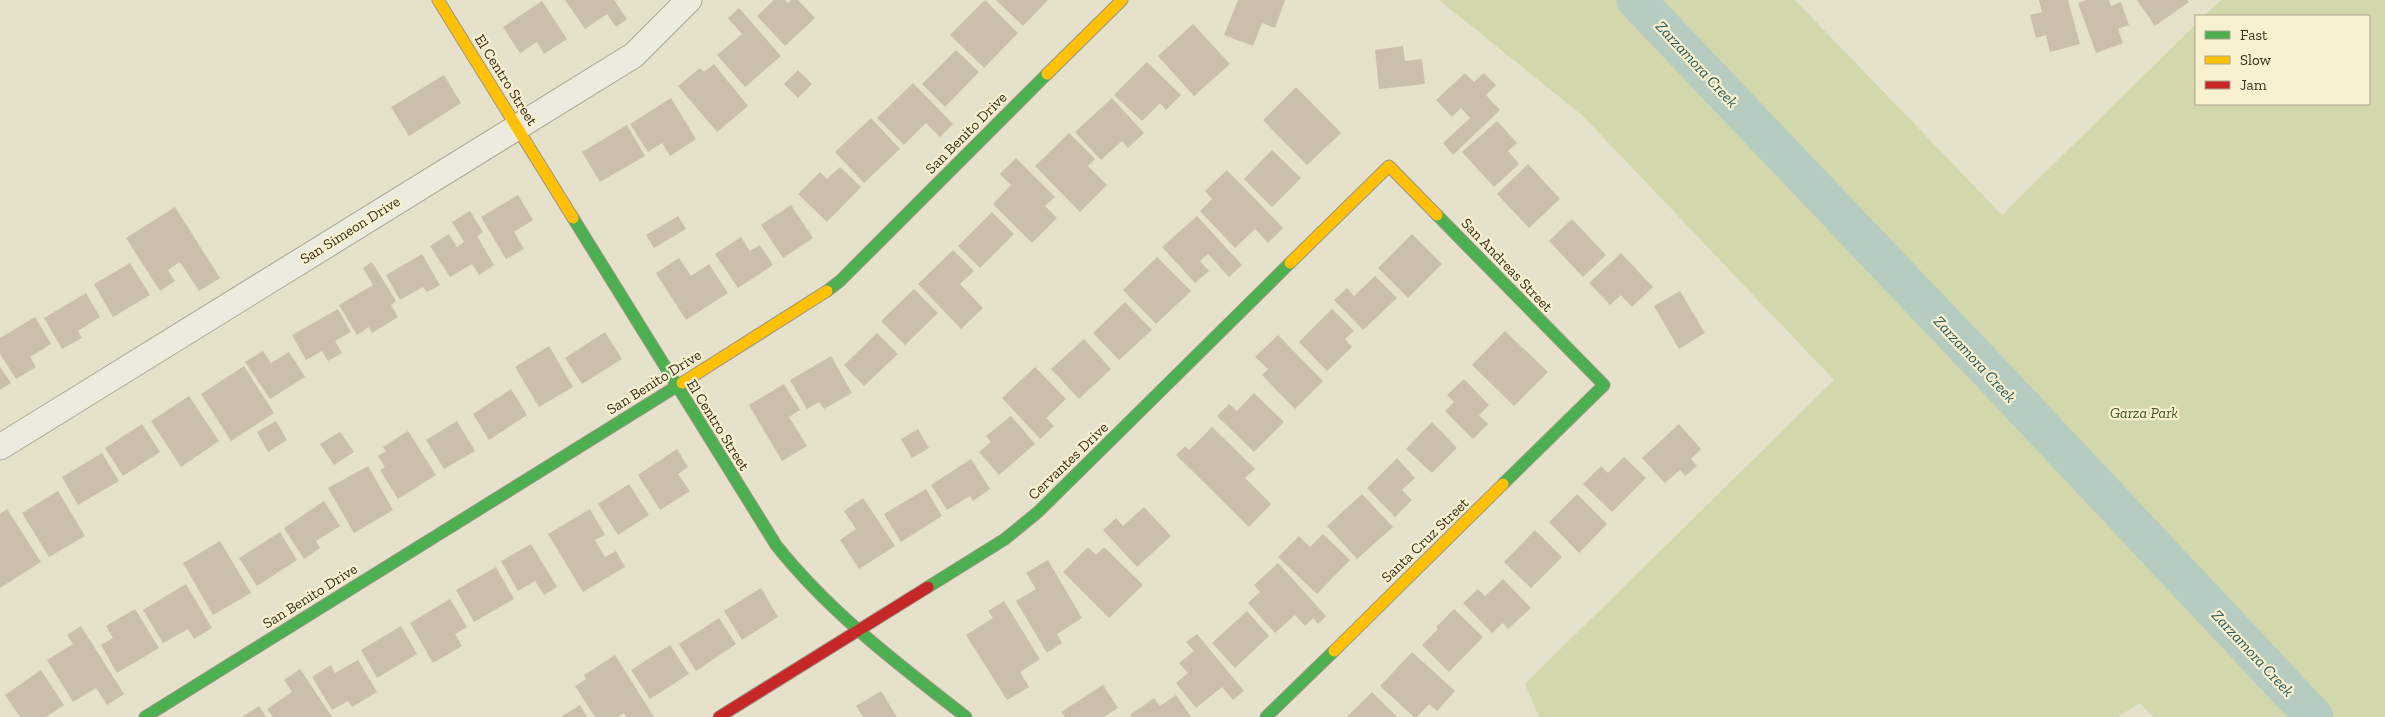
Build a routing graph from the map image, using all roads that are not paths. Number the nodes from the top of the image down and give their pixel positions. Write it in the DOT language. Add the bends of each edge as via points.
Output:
graph roads {
  1 [pos="438,0"];
  2 [pos="689,0"];
  3 [pos="1122,0"];
  4 [pos="517,126"];
  5 [pos="1389,166"];
  6 [pos="1604,385"];
  7 [pos="676,386"];
  8 [pos="0,447"];
  9 [pos="858,630"];
  10 [pos="145,717"];
  11 [pos="719,717"];
  12 [pos="966,717"];
  13 [pos="1266,717"];
  1 -- 4 [label="street, El Centro Street"];
  2 -- 4 [label="street, San Simeon Drive" via="634,55"];
  3 -- 7 [label="street, San Benito Drive" via="840,281 806,306"];
  4 -- 7 [label="street, El Centro Street"];
  4 -- 8 [label="street, San Simeon Drive"];
  5 -- 6 [label="street, San Andreas Street"];
  5 -- 9 [label="street, Cervantes Drive" via="1038,512 1005,539"];
  6 -- 13 [label="street, Santa Cruz Street"];
  7 -- 9 [label="street, El Centro Street" via="794,570"];
  7 -- 10 [label="street, San Benito Drive"];
  9 -- 11 [label="street, Cervantes Drive"];
  9 -- 12 [label="street, El Centro Street"];
}
